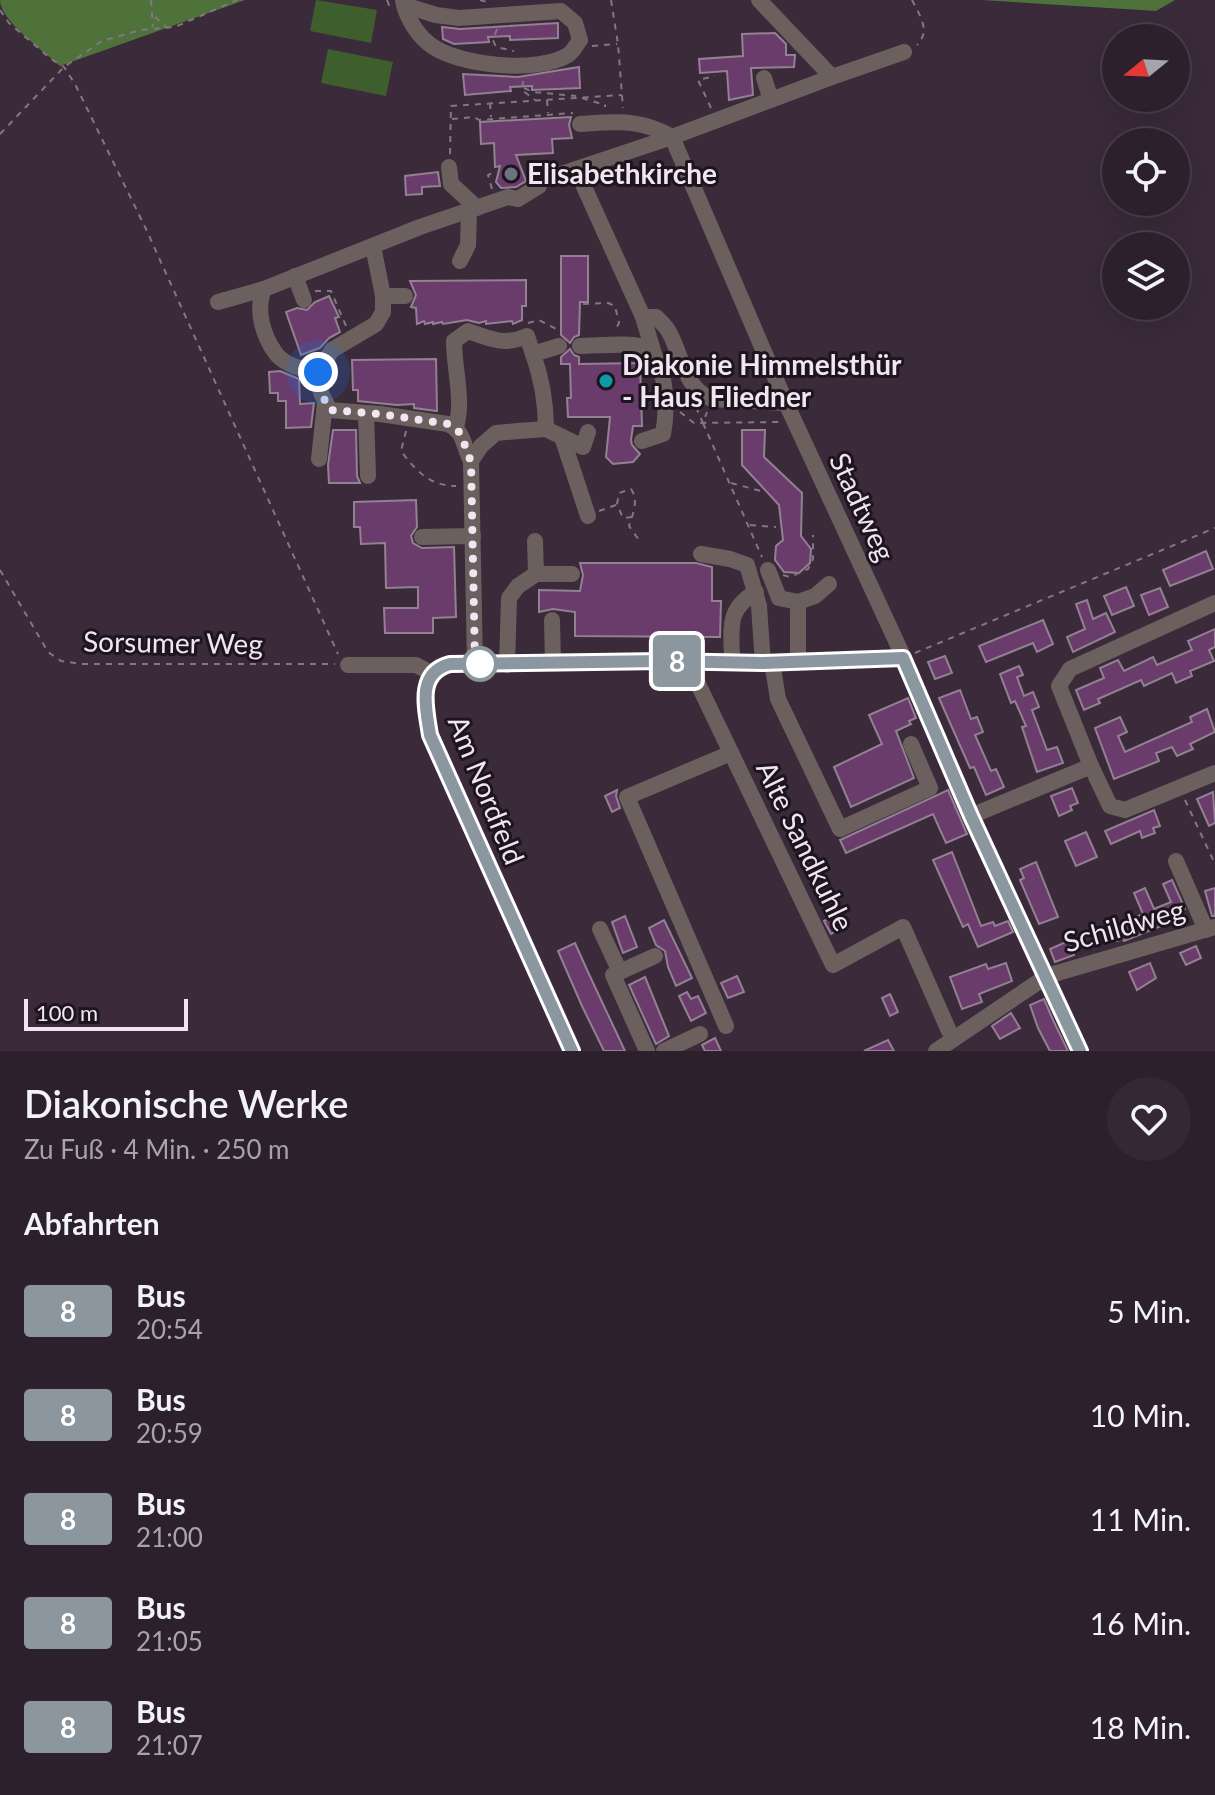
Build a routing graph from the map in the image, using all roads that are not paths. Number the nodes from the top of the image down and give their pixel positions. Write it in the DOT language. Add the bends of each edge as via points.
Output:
graph roads {
  1 [pos="759,0"];
  2 [pos="403,3"];
  3 [pos="904,52"];
  4 [pos="832,77"];
  5 [pos="764,78"];
  6 [pos="771,100"];
  7 [pos="576,119"];
  8 [pos="672,137"];
  9 [pos="449,167"];
  10 [pos="576,169"];
  11 [pos="473,209"];
  12 [pos="373,246"];
  13 [pos="460,261"];
  14 [pos="295,276"];
  15 [pos="264,289"];
  16 [pos="309,296"];
  17 [pos="383,296"];
  18 [pos="405,296"];
  19 [pos="218,302"];
  20 [pos="636,307"];
  21 [pos="559,346"];
  22 [pos="580,346"];
  23 [pos="533,354"];
  24 [pos="655,357"];
  25 [pos="318,372"];
  26 [pos="325,403"];
  27 [pos="786,403"];
  28 [pos="366,413"];
  29 [pos="456,427"];
  30 [pos="546,429"];
  31 [pos="588,432"];
  32 [pos="562,437"];
  33 [pos="642,441"];
  34 [pos="319,459"];
  35 [pos="471,461"];
  36 [pos="368,476"];
  37 [pos="588,516"];
  38 [pos="473,536"];
  39 [pos="422,537"];
  40 [pos="535,541"];
  41 [pos="701,554"];
  42 [pos="768,570"];
  43 [pos="536,574"];
  44 [pos="572,574"];
  45 [pos="829,584"];
  46 [pos="756,592"];
  47 [pos="798,602"];
  48 [pos="1215,603"];
  49 [pos="552,620"];
  50 [pos="903,658"];
  51 [pos="687,661"];
  52 [pos="798,661"];
  53 [pos="732,662"];
  54 [pos="768,662"];
  55 [pos="553,663"];
  56 [pos="345,664"];
  57 [pos="475,664"];
  58 [pos="507,665"];
  59 [pos="431,673"];
  60 [pos="911,744"];
  61 [pos="731,753"];
  62 [pos="1091,766"];
  63 [pos="1215,773"];
  64 [pos="971,816"];
  65 [pos="1176,861"];
  66 [pos="1211,928"];
  67 [pos="600,929"];
  68 [pos="655,956"];
  69 [pos="620,972"];
  70 [pos="1047,976"];
  71 [pos="726,1026"];
  72 [pos="949,1031"];
  73 [pos="700,1034"];
  74 [pos="572,1051"];
  75 [pos="647,1051"];
  76 [pos="664,1051"];
  77 [pos="936,1051"];
  78 [pos="1080,1051"];
  1 -- 4 [label="street"];
  2 -- 2 [label="street" via="428,43 453,58 506,65 550,62 571,54 580,40 575,23 561,11 459,18"];
  3 -- 4 [label="street"];
  4 -- 6 [label="street"];
  5 -- 6 [label="street"];
  6 -- 8 [label="street"];
  7 -- 8 [label="street" via="624,121"];
  8 -- 10 [label="street"];
  8 -- 27 [label="street, Stadtweg"];
  9 -- 11 [label="street" via="451,184"];
  10 -- 11 [label="street" via="518,199 508,197"];
  10 -- 20 [label="street"];
  11 -- 12 [label="street"];
  11 -- 13 [label="street"];
  12 -- 14 [label="street"];
  12 -- 17 [label="street"];
  14 -- 15 [label="street"];
  14 -- 16 [label="street"];
  15 -- 19 [label="street"];
  15 -- 25 [label="street" via="260,314 278,356"];
  17 -- 18 [label="street"];
  17 -- 25 [label="street" via="376,324 332,350"];
  20 -- 24 [label="street"];
  20 -- 27 [label="street" via="668,330 701,395"];
  21 -- 23 [label="street"];
  22 -- 24 [label="street" via="643,347"];
  23 -- 29 [label="street" via="527,336 499,342 468,331 454,341 460,415"];
  23 -- 30 [label="street" via="544,388"];
  24 -- 33 [label="street" via="667,404 663,434"];
  25 -- 26 [label="street"];
  26 -- 28 [label="street" via="330,410"];
  26 -- 34 [label="street"];
  27 -- 50 [label="street, Stadtweg"];
  28 -- 29 [label="street"];
  28 -- 36 [label="street"];
  29 -- 35 [label="street"];
  30 -- 32 [label="street"];
  30 -- 35 [label="street" via="496,433"];
  31 -- 32 [label="street" via="583,447"];
  32 -- 37 [label="street"];
  35 -- 38 [label="street"];
  38 -- 39 [label="street"];
  38 -- 57 [label="street"];
  40 -- 43 [label="street"];
  41 -- 46 [label="street" via="747,565"];
  42 -- 47 [label="street" via="779,598"];
  43 -- 44 [label="street"];
  43 -- 58 [label="street" via="509,598"];
  45 -- 47 [label="street"];
  46 -- 53 [label="street" via="734,609"];
  46 -- 54 [label="street"];
  47 -- 52 [label="street"];
  48 -- 62 [label="street" via="1070,669 1059,686"];
  49 -- 55 [label="street"];
  50 -- 52 [label="street"];
  50 -- 64 [label="street, Stadtweg"];
  51 -- 53 [label="street"];
  51 -- 55 [label="street"];
  51 -- 61 [label="street, Alte Sandkuhle"];
  52 -- 54 [label="street"];
  53 -- 54 [label="street"];
  54 -- 60 [label="street" via="778,699 840,829 930,788"];
  55 -- 58 [label="street"];
  56 -- 59 [label="street" via="416,665"];
  57 -- 58 [label="street"];
  57 -- 59 [label="street" via="450,664"];
  59 -- 74 [label="street, Am Nordfeld" via="425,704 430,735"];
  61 -- 71 [label="street" via="627,797"];
  61 -- 72 [label="street, Alte Sandkuhle" via="833,965 903,927"];
  62 -- 63 [label="street" via="1110,806 1125,810"];
  62 -- 64 [label="street"];
  64 -- 70 [label="street, Stadtweg"];
  65 -- 66 [label="street"];
  66 -- 70 [label="street, Schildweg"];
  67 -- 69 [label="street"];
  68 -- 69 [label="street"];
  69 -- 75 [label="street" via="613,975"];
  70 -- 77 [label="street, Schildweg"];
  70 -- 78 [label="street, Stadtweg"];
  73 -- 76 [label="street"];
}
